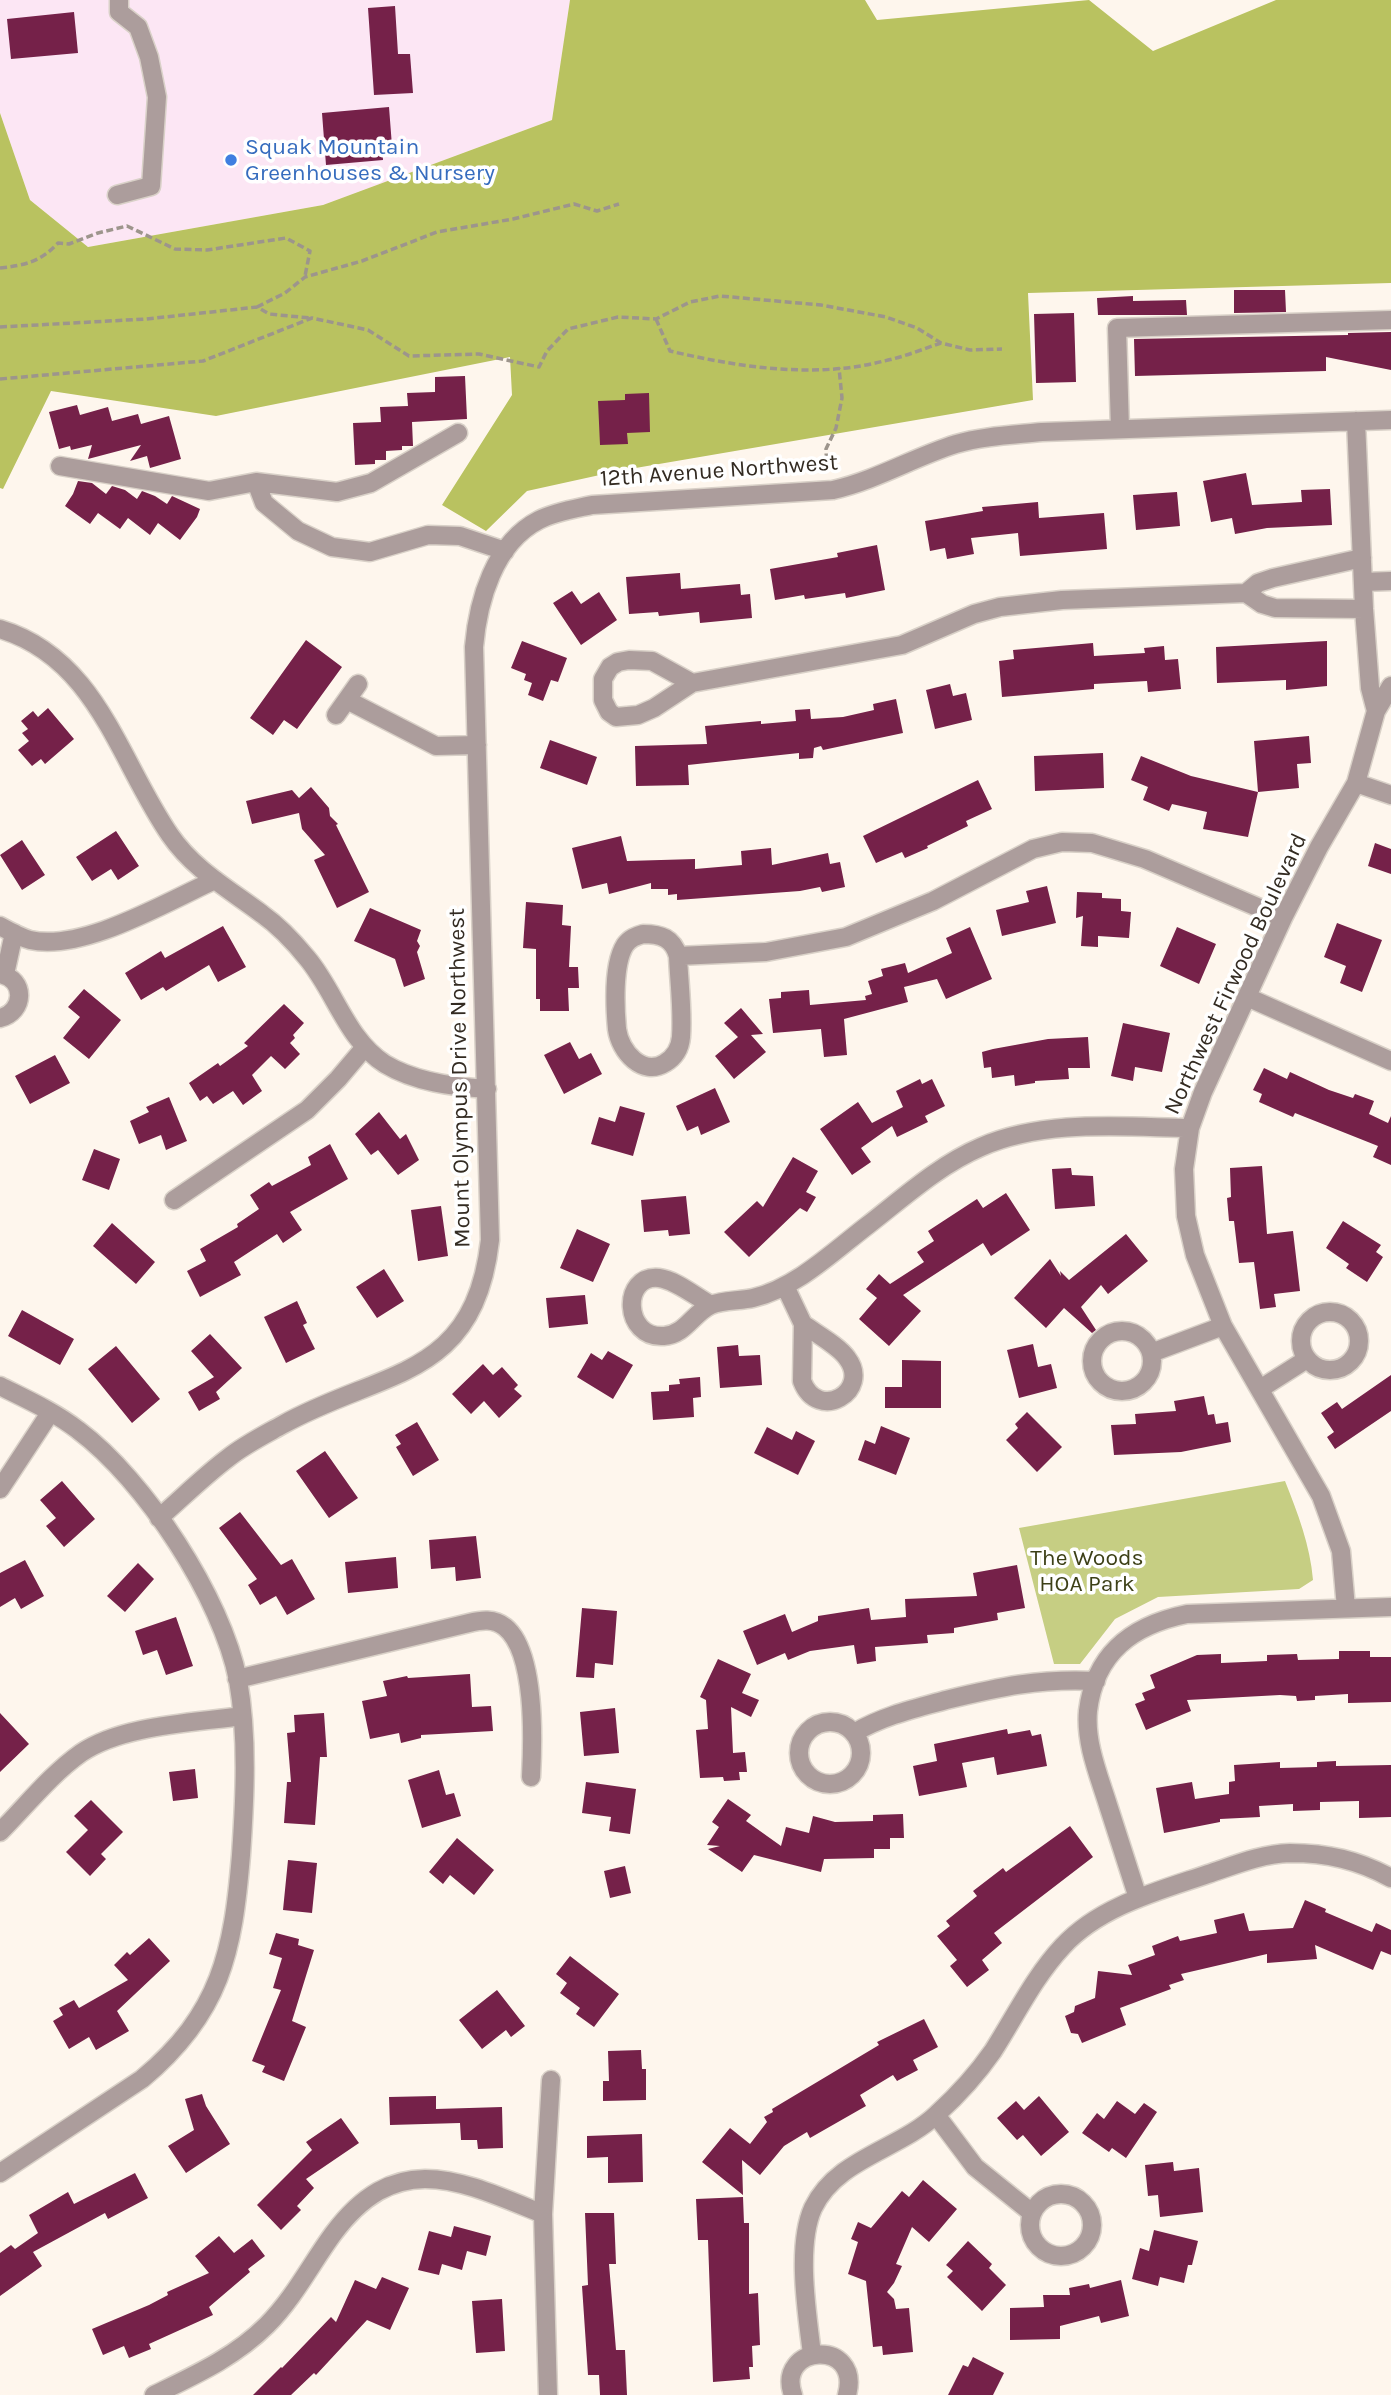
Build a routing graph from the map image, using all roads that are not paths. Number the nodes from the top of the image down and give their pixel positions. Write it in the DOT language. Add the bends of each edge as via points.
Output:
graph roads {
  1 [pos="118,0"];
  2 [pos="117,195"];
  3 [pos="1391,320"];
  4 [pos="1391,420"];
  5 [pos="1356,421"];
  6 [pos="1120,429"];
  7 [pos="458,433"];
  8 [pos="60,466"];
  9 [pos="256,482"];
  10 [pos="505,551"];
  11 [pos="1362,558"];
  12 [pos="1391,581"];
  13 [pos="1363,582"];
  14 [pos="1246,593"];
  15 [pos="1364,609"];
  16 [pos="0,629"];
  17 [pos="692,683"];
  18 [pos="358,684"];
  19 [pos="1391,686"];
  20 [pos="1376,711"];
  21 [pos="477,745"];
  22 [pos="1356,783"];
  23 [pos="1391,795"];
  24 [pos="215,880"];
  25 [pos="1283,918"];
  26 [pos="7,930"];
  27 [pos="678,956"];
  28 [pos="2,974"];
  29 [pos="1247,997"];
  30 [pos="0,1018"];
  31 [pos="365,1047"];
  32 [pos="1391,1061"];
  33 [pos="487,1089"];
  34 [pos="1190,1128"];
  35 [pos="174,1200"];
  36 [pos="785,1286"];
  37 [pos="711,1305"];
  38 [pos="803,1324"];
  39 [pos="1223,1326"];
  40 [pos="1151,1353"];
  41 [pos="1307,1359"];
  42 [pos="0,1385"];
  43 [pos="1260,1389"];
  44 [pos="50,1413"];
  45 [pos="0,1489"];
  46 [pos="159,1518"];
  47 [pos="1391,1607"];
  48 [pos="1346,1608"];
  49 [pos="237,1679"];
  50 [pos="1096,1681"];
  51 [pos="242,1716"];
  52 [pos="854,1732"];
  53 [pos="531,1777"];
  54 [pos="0,1832"];
  55 [pos="1391,1878"];
  56 [pos="1138,1898"];
  57 [pos="551,2080"];
  58 [pos="936,2115"];
  59 [pos="0,2173"];
  60 [pos="1032,2213"];
  61 [pos="543,2214"];
  62 [pos="812,2354"];
  63 [pos="154,2395"];
  64 [pos="548,2395"];
  65 [pos="793,2395"];
  66 [pos="848,2395"];
  1 -- 2 [label="street" via="119,12 138,27 157,97 151,187"];
  3 -- 6 [label="street" via="1117,328"];
  4 -- 5 [label="street, 12th Avenue Northwest"];
  5 -- 6 [label="street, 12th Avenue Northwest"];
  5 -- 11 [label="street"];
  6 -- 10 [label="street, 12th Avenue Northwest" via="958,443 833,490 592,505 540,520"];
  7 -- 9 [label="street" via="371,483 337,492"];
  8 -- 9 [label="street" via="209,491"];
  9 -- 10 [label="street" via="264,503 298,531 332,547 370,552 428,535 460,536"];
  10 -- 21 [label="street, Mount Olympus Drive Northwest" via="477,617"];
  11 -- 13 [label="street"];
  11 -- 14 [label="street" via="1273,578"];
  12 -- 13 [label="street"];
  13 -- 15 [label="street, Northwest Firwood Boulevard"];
  14 -- 15 [label="street" via="1275,608"];
  14 -- 17 [label="street" via="1014,605 974,614 902,645"];
  15 -- 20 [label="street, Northwest Firwood Boulevard"];
  16 -- 24 [label="street" via="47,651 83,685 171,837 186,857"];
  17 -- 17 [label="street" via="652,661 618,662 603,679 603,700 616,717 638,715"];
  18 -- 21 [label="street" via="342,707 436,746"];
  19 -- 20 [label="street, Northwest Firwood Boulevard"];
  20 -- 22 [label="street, Northwest Firwood Boulevard"];
  21 -- 33 [label="street, Mount Olympus Drive Northwest"];
  22 -- 23 [label="street"];
  22 -- 25 [label="street, Northwest Firwood Boulevard"];
  24 -- 26 [label="street" via="88,937 30,940"];
  24 -- 31 [label="street" via="265,915 309,960"];
  25 -- 27 [label="street" via="1145,859 1092,843 1062,842 1033,849 933,901 846,937 766,952"];
  25 -- 29 [label="street, Northwest Firwood Boulevard"];
  26 -- 28 [label="street"];
  27 -- 27 [label="street" via="675,945 655,934 634,936 620,956 617,1032 628,1054 646,1067 657,1068 678,1052"];
  28 -- 30 [label="street" via="17,984 20,999 13,1012"];
  29 -- 32 [label="street"];
  29 -- 34 [label="street, Northwest Firwood Boulevard"];
  31 -- 33 [label="street" via="384,1063 426,1080"];
  31 -- 35 [label="street" via="307,1110"];
  33 -- 46 [label="street, Mount Olympus Drive Northwest" via="487,1267 471,1313 456,1334 413,1368 285,1423 237,1452"];
  34 -- 36 [label="street" via="1052,1130 1023,1133 981,1147 934,1173"];
  34 -- 39 [label="street, Northwest Firwood Boulevard" via="1184,1169 1186,1216 1195,1255"];
  36 -- 37 [label="street" via="754,1298"];
  36 -- 38 [label="street"];
  39 -- 40 [label="street"];
  39 -- 43 [label="street, Northwest Firwood Boulevard"];
  41 -- 43 [label="street"];
  42 -- 44 [label="street"];
  43 -- 48 [label="street, Northwest Firwood Boulevard" via="1334,1526"];
  44 -- 45 [label="street"];
  44 -- 46 [label="street" via="106,1453"];
  46 -- 49 [label="street" via="205,1593"];
  47 -- 48 [label="street"];
  48 -- 50 [label="street" via="1161,1619 1133,1632 1111,1653"];
  49 -- 51 [label="street"];
  49 -- 53 [label="street" via="469,1623 494,1621 510,1632 522,1656 531,1699"];
  50 -- 52 [label="street" via="1033,1681 979,1692 891,1714"];
  50 -- 56 [label="street" via="1088,1712 1094,1762"];
  51 -- 54 [label="street" via="152,1728 101,1743 64,1767"];
  51 -- 59 [label="street" via="245,1771 237,1902 230,1942 206,2006 186,2035 142,2079"];
  55 -- 56 [label="street" via="1342,1857 1287,1853 1261,1856"];
  56 -- 58 [label="street" via="1087,1925 1065,1944 1038,1975 991,2054"];
  57 -- 61 [label="street"];
  58 -- 60 [label="street" via="975,2167"];
  58 -- 62 [label="street" via="837,2176 812,2210 806,2232 804,2285"];
  61 -- 63 [label="street" via="457,2182 423,2179 391,2183 353,2211 291,2298 245,2345"];
  61 -- 64 [label="street"];
  62 -- 65 [label="street" via="792,2373"];
  62 -- 66 [label="street" via="830,2355 845,2367"];
}
